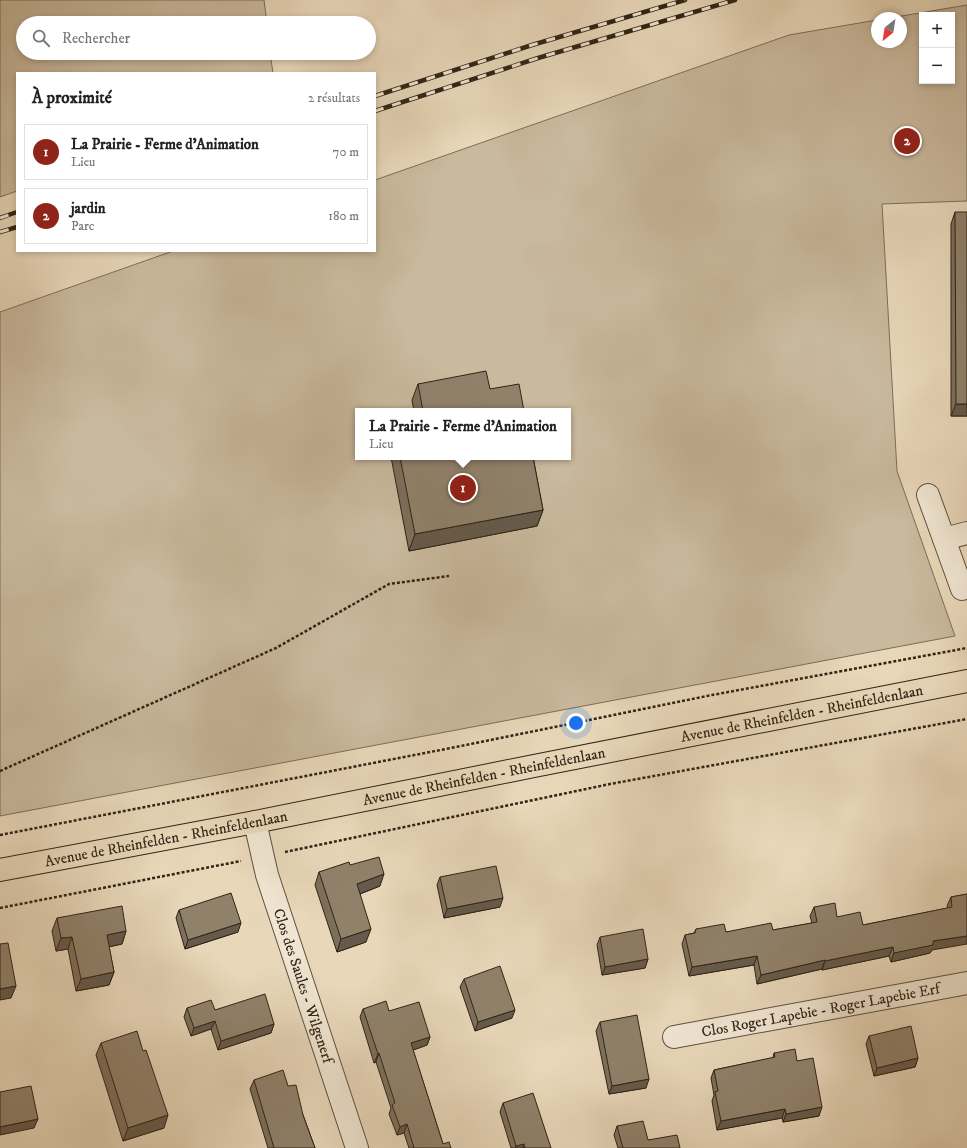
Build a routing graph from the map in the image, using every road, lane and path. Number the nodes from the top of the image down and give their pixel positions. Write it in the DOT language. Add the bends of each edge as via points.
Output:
graph roads {
  1 [pos="928,495"];
  2 [pos="967,533"];
  3 [pos="944,539"];
  4 [pos="449,576"];
  5 [pos="965,593"];
  6 [pos="967,648"];
  7 [pos="967,681"];
  8 [pos="967,719"];
  9 [pos="0,771"];
  10 [pos="255,822"];
  11 [pos="0,835"];
  12 [pos="263,856"];
  13 [pos="0,870"];
  14 [pos="0,908"];
  15 [pos="967,983"];
  16 [pos="674,1037"];
  17 [pos="357,1148"];
  1 -- 3 [label="street"];
  2 -- 3 [label="street"];
  3 -- 5 [label="street"];
  4 -- 9 [label="path" via="389,584 276,648"];
  6 -- 11 [label="path" via="712,695"];
  7 -- 10 [label="main road, Avenue de Rheinfelden - Rheinfeldenlaan"];
  8 -- 12 [label="path" via="610,784"];
  10 -- 12 [label="street, Clos des Saules - Wilgenerf"];
  10 -- 13 [label="main road, Avenue de Rheinfelden - Rheinfeldenlaan"];
  12 -- 14 [label="path" via="218,867"];
  12 -- 17 [label="street, Clos des Saules - Wilgenerf"];
  15 -- 16 [label="street, Clos Roger Lapebie - Roger Lapebie Erf"];
}
